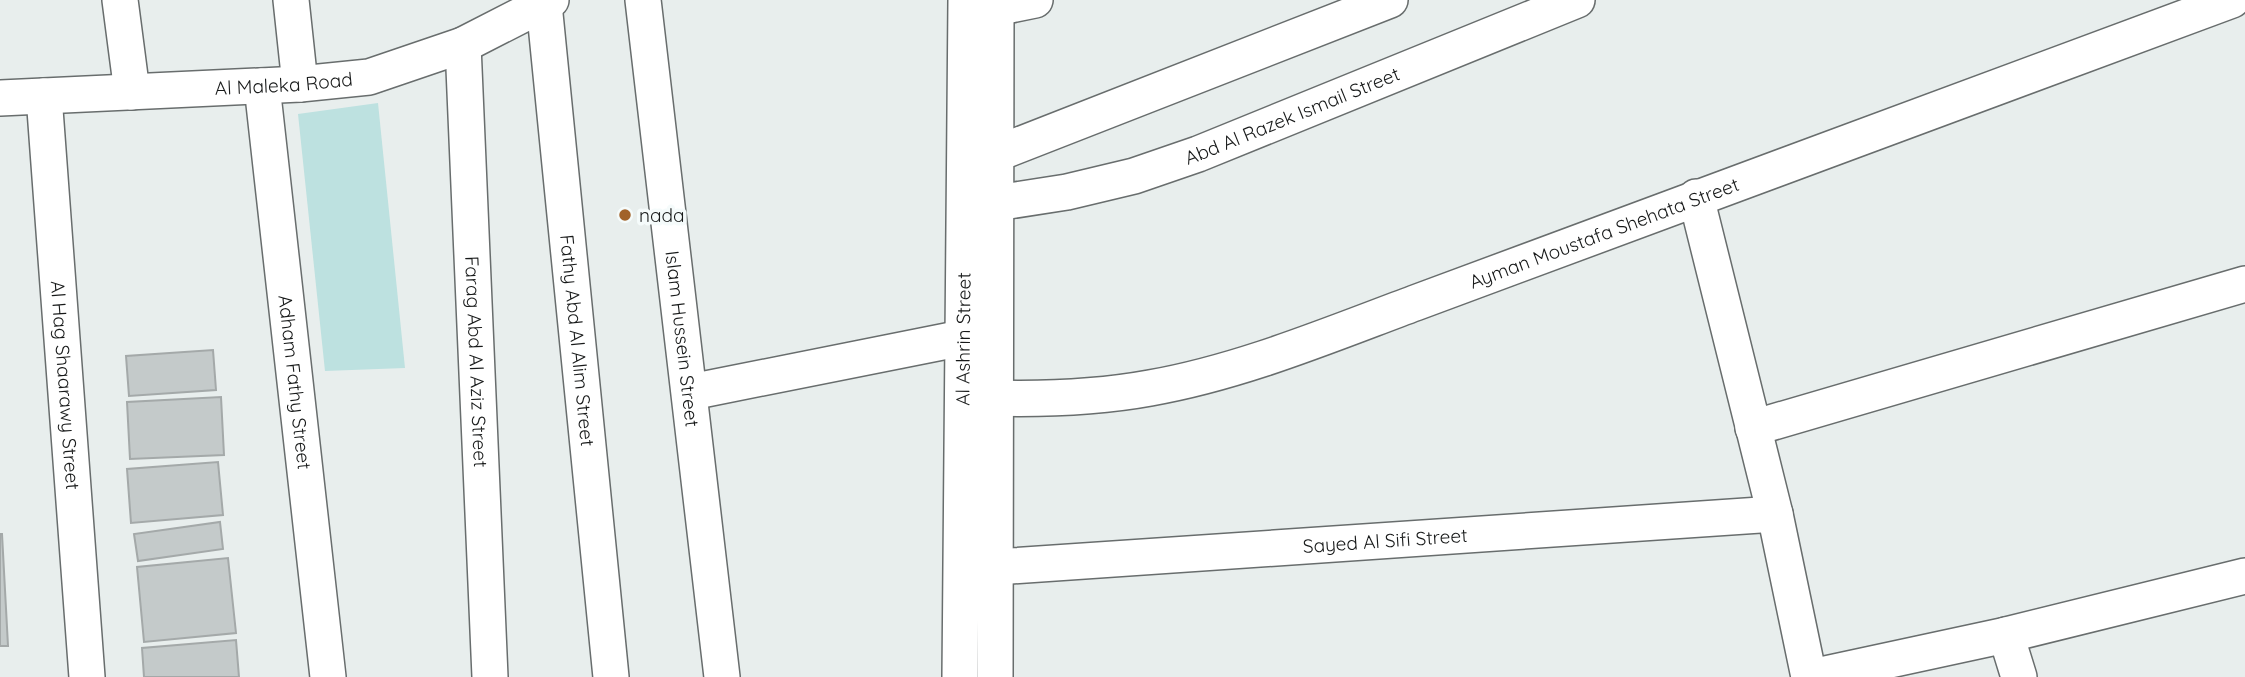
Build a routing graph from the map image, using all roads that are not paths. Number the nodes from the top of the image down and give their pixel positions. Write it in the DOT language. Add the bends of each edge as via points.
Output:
graph roads {
  1 [pos="120,0"];
  2 [pos="291,0"];
  3 [pos="643,0"];
  4 [pos="1034,0"];
  5 [pos="1390,0"];
  6 [pos="1577,0"];
  7 [pos="2232,0"];
  8 [pos="547,2"];
  9 [pos="981,3"];
  10 [pos="463,45"];
  11 [pos="300,84"];
  12 [pos="262,86"];
  13 [pos="1,92"];
  14 [pos="132,92"];
  15 [pos="44,96"];
  16 [pos="996,154"];
  17 [pos="1696,197"];
  18 [pos="996,203"];
  19 [pos="2245,284"];
  20 [pos="962,338"];
  21 [pos="691,392"];
  22 [pos="980,398"];
  23 [pos="1753,428"];
  24 [pos="1775,514"];
  25 [pos="996,567"];
  26 [pos="2245,576"];
  27 [pos="2006,635"];
  28 [pos="1909,667"];
  29 [pos="87,677"];
  30 [pos="328,677"];
  31 [pos="490,677"];
  32 [pos="611,677"];
  33 [pos="722,677"];
  34 [pos="960,677"];
  35 [pos="995,677"];
  36 [pos="1810,677"];
  37 [pos="2019,677"];
  1 -- 14 [label="street"];
  2 -- 11 [label="street"];
  3 -- 21 [label="street, Islam Hussein Street"];
  4 -- 9 [label="street"];
  5 -- 16 [label="street"];
  6 -- 18 [label="street, Abd Al Razek Ismail Street" via="1198,154 1081,189"];
  7 -- 17 [label="street, Ayman Moustafa Shehata Street"];
  8 -- 10 [label="street, Al Maleka Road"];
  8 -- 32 [label="street, Fathy Abd Al Alim Street"];
  9 -- 16 [label="street, Al Ashrin Street"];
  9 -- 20 [label="street, Al Ashrin Street"];
  10 -- 11 [label="street, Al Maleka Road" via="369,76"];
  10 -- 31 [label="street, Farag Abd Al Aziz Street"];
  11 -- 12 [label="street, Al Maleka Road"];
  12 -- 14 [label="street, Al Maleka Road"];
  12 -- 30 [label="street, Adham Fathy Street"];
  13 -- 15 [label="street, Al Maleka Road"];
  14 -- 15 [label="street, Al Maleka Road"];
  15 -- 29 [label="street, Al Hag Shaarawy Street"];
  16 -- 18 [label="street, Al Ashrin Street"];
  17 -- 22 [label="street, Ayman Moustafa Shehata Street" via="1363,322 1201,377 1101,395"];
  17 -- 23 [label="street"];
  18 -- 22 [label="street, Al Ashrin Street"];
  19 -- 23 [label="street"];
  20 -- 21 [label="street"];
  20 -- 22 [label="street, Al Ashrin Street"];
  21 -- 33 [label="street, Islam Hussein Street"];
  22 -- 25 [label="street, Al Ashrin Street"];
  22 -- 34 [label="street, Al Ashrin Street"];
  23 -- 24 [label="street"];
  24 -- 25 [label="street, Sayed Al Sifi Street"];
  24 -- 36 [label="street"];
  25 -- 35 [label="street, Al Ashrin Street"];
  26 -- 27 [label="street"];
  27 -- 28 [label="street"];
  27 -- 37 [label="street"];
  28 -- 36 [label="street"];
}
